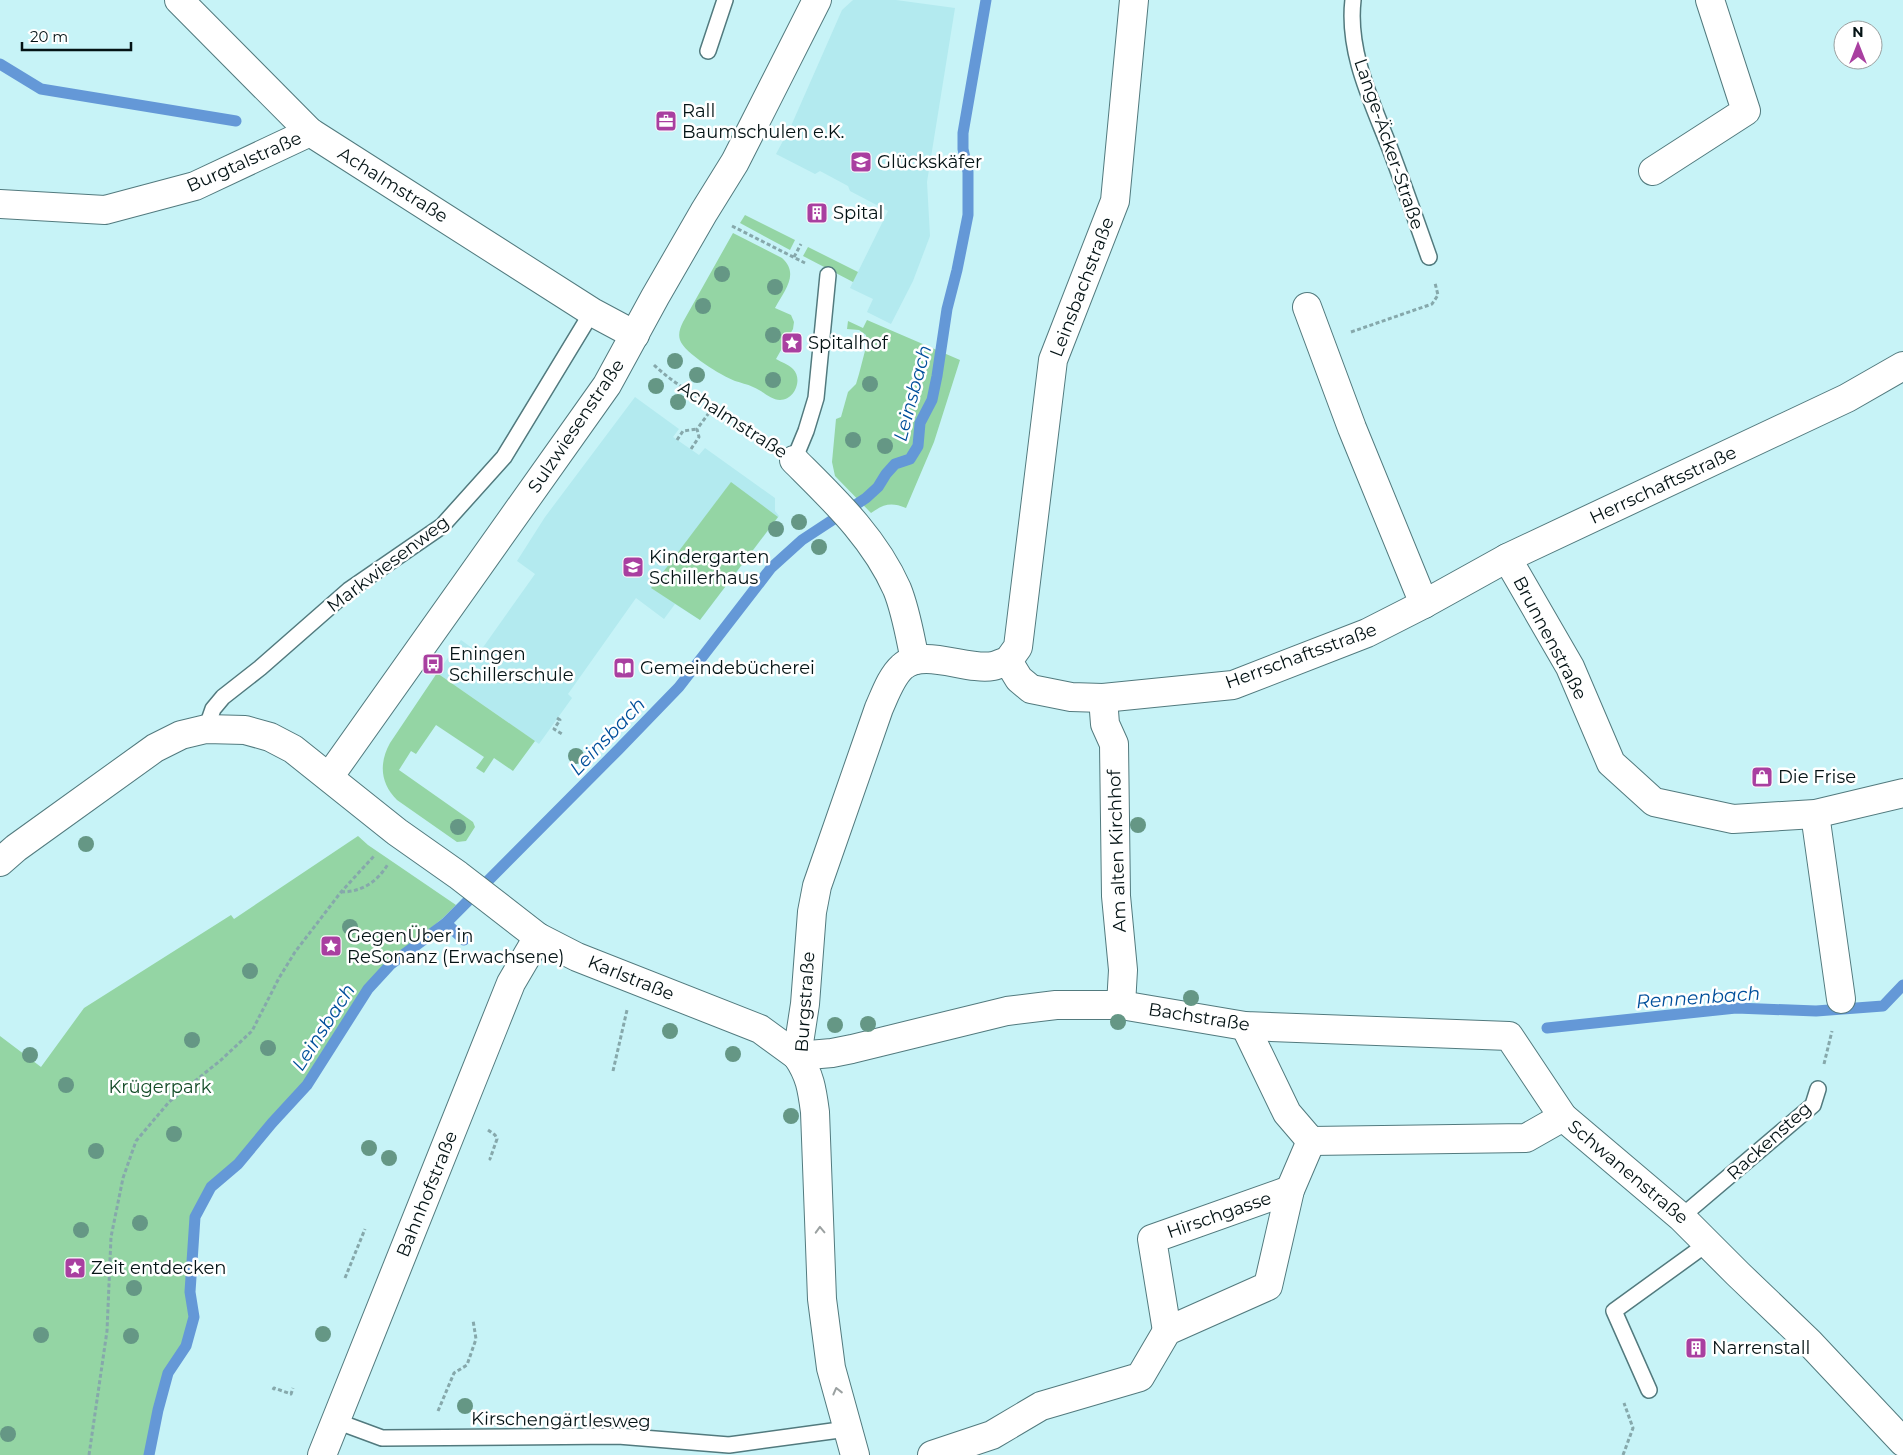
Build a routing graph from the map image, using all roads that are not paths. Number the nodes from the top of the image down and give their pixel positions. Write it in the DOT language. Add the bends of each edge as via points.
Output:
graph roads {
  1 [pos="179,0"];
  2 [pos="725,0"];
  3 [pos="817,0"];
  4 [pos="1134,0"];
  5 [pos="1353,0"];
  6 [pos="1710,0"];
  7 [pos="708,51"];
  8 [pos="310,132"];
  9 [pos="1653,171"];
  10 [pos="0,204"];
  11 [pos="1429,258"];
  12 [pos="828,274"];
  13 [pos="1307,307"];
  14 [pos="592,312"];
  15 [pos="634,335"];
  16 [pos="1903,366"];
  17 [pos="794,460"];
  18 [pos="1507,558"];
  19 [pos="1424,604"];
  20 [pos="915,660"];
  21 [pos="1008,661"];
  22 [pos="1103,698"];
  23 [pos="206,729"];
  24 [pos="329,777"];
  25 [pos="1903,793"];
  26 [pos="1815,814"];
  27 [pos="0,862"];
  28 [pos="538,936"];
  29 [pos="1841,999"];
  30 [pos="1121,1005"];
  31 [pos="1244,1026"];
  32 [pos="797,1056"];
  33 [pos="1818,1089"];
  34 [pos="1563,1117"];
  35 [pos="1311,1141"];
  36 [pos="1290,1190"];
  37 [pos="1681,1216"];
  38 [pos="1708,1243"];
  39 [pos="1167,1331"];
  40 [pos="1649,1390"];
  41 [pos="336,1421"];
  42 [pos="847,1429"];
  43 [pos="1903,1442"];
  44 [pos="322,1455"];
  45 [pos="855,1455"];
  46 [pos="932,1455"];
  1 -- 8 [label="street, Achalmstraße"];
  2 -- 7 [label="lane"];
  3 -- 15 [label="street, Sulzwiesenstraße" via="736,162"];
  4 -- 21 [label="street, Leinsbachstraße" via="1114,201 1053,360 1018,647"];
  5 -- 11 [label="lane, Lange-Äcker-Straße" via="1354,38 1362,75"];
  6 -- 9 [label="street" via="1746,111"];
  8 -- 10 [label="street, Burgtalstraße" via="195,186 105,210"];
  8 -- 14 [label="street, Achalmstraße"];
  12 -- 17 [label="lane, Achalmstraße" via="816,398"];
  13 -- 19 [label="street"];
  14 -- 15 [label="street, Achalmstraße"];
  14 -- 23 [label="lane, Markwiesenweg" via="504,457 442,526 349,590 223,697 213,709"];
  15 -- 24 [label="street, Sulzwiesenstraße" via="608,385"];
  16 -- 18 [label="street, Herrschaftsstraße" via="1847,398"];
  17 -- 20 [label="street, Achalmstraße" via="850,517 878,554 897,590"];
  18 -- 19 [label="street, Herrschaftsstraße"];
  18 -- 26 [label="street, Brunnenstraße" via="1570,668 1611,763 1654,802 1733,819"];
  19 -- 22 [label="street, Herrschaftsstraße" via="1367,634 1233,685"];
  20 -- 21 [label="street" via="973,666 993,666"];
  20 -- 32 [label="street, Burgstraße" via="902,668 890,684 879,708 817,886"];
  21 -- 22 [label="street, Herrschaftsstraße" via="1019,679 1031,689 1071,697"];
  22 -- 30 [label="street, Am alten Kirchhof" via="1105,724 1114,744 1116,896 1123,970"];
  23 -- 24 [label="street" via="244,730 270,737 293,749"];
  23 -- 27 [label="street" via="155,748"];
  24 -- 28 [label="street, Karlstraße" via="397,832"];
  25 -- 26 [label="street, Brunnenstraße"];
  26 -- 29 [label="street"];
  28 -- 32 [label="street, Karlstraße" via="577,957 760,1030"];
  28 -- 41 [label="street, Bahnhofstraße" via="511,983"];
  30 -- 31 [label="street, Bachstraße"];
  30 -- 32 [label="street, Bachstraße" via="1022,1009 852,1050"];
  31 -- 34 [label="street, Bachstraße" via="1509,1036"];
  31 -- 35 [label="street" via="1286,1113"];
  42 -- 32 [label="street, Burgstraße, one-way" via="831,1368 822,1298 812,1086"];
  33 -- 37 [label="lane, Rackensteg" via="1813,1105"];
  34 -- 35 [label="street, Schwanenstraße" via="1526,1138"];
  34 -- 37 [label="street, Schwanenstraße"];
  35 -- 36 [label="street, Hirschgasse"];
  36 -- 39 [label="street, Hirschgasse" via="1268,1286"];
  36 -- 39 [label="street, Hirschgasse" via="1152,1239"];
  37 -- 38 [label="street, Schwanenstraße"];
  38 -- 40 [label="lane" via="1614,1311"];
  38 -- 43 [label="street, Schwanenstraße" via="1809,1342"];
  39 -- 46 [label="street" via="1140,1377 1041,1406 992,1434"];
  41 -- 42 [label="lane, Kirschengärtlesweg" via="382,1438 618,1436 729,1446"];
  41 -- 44 [label="street, Bahnhofstraße"];
  42 -- 45 [label="street, Burgstraße"];
}
